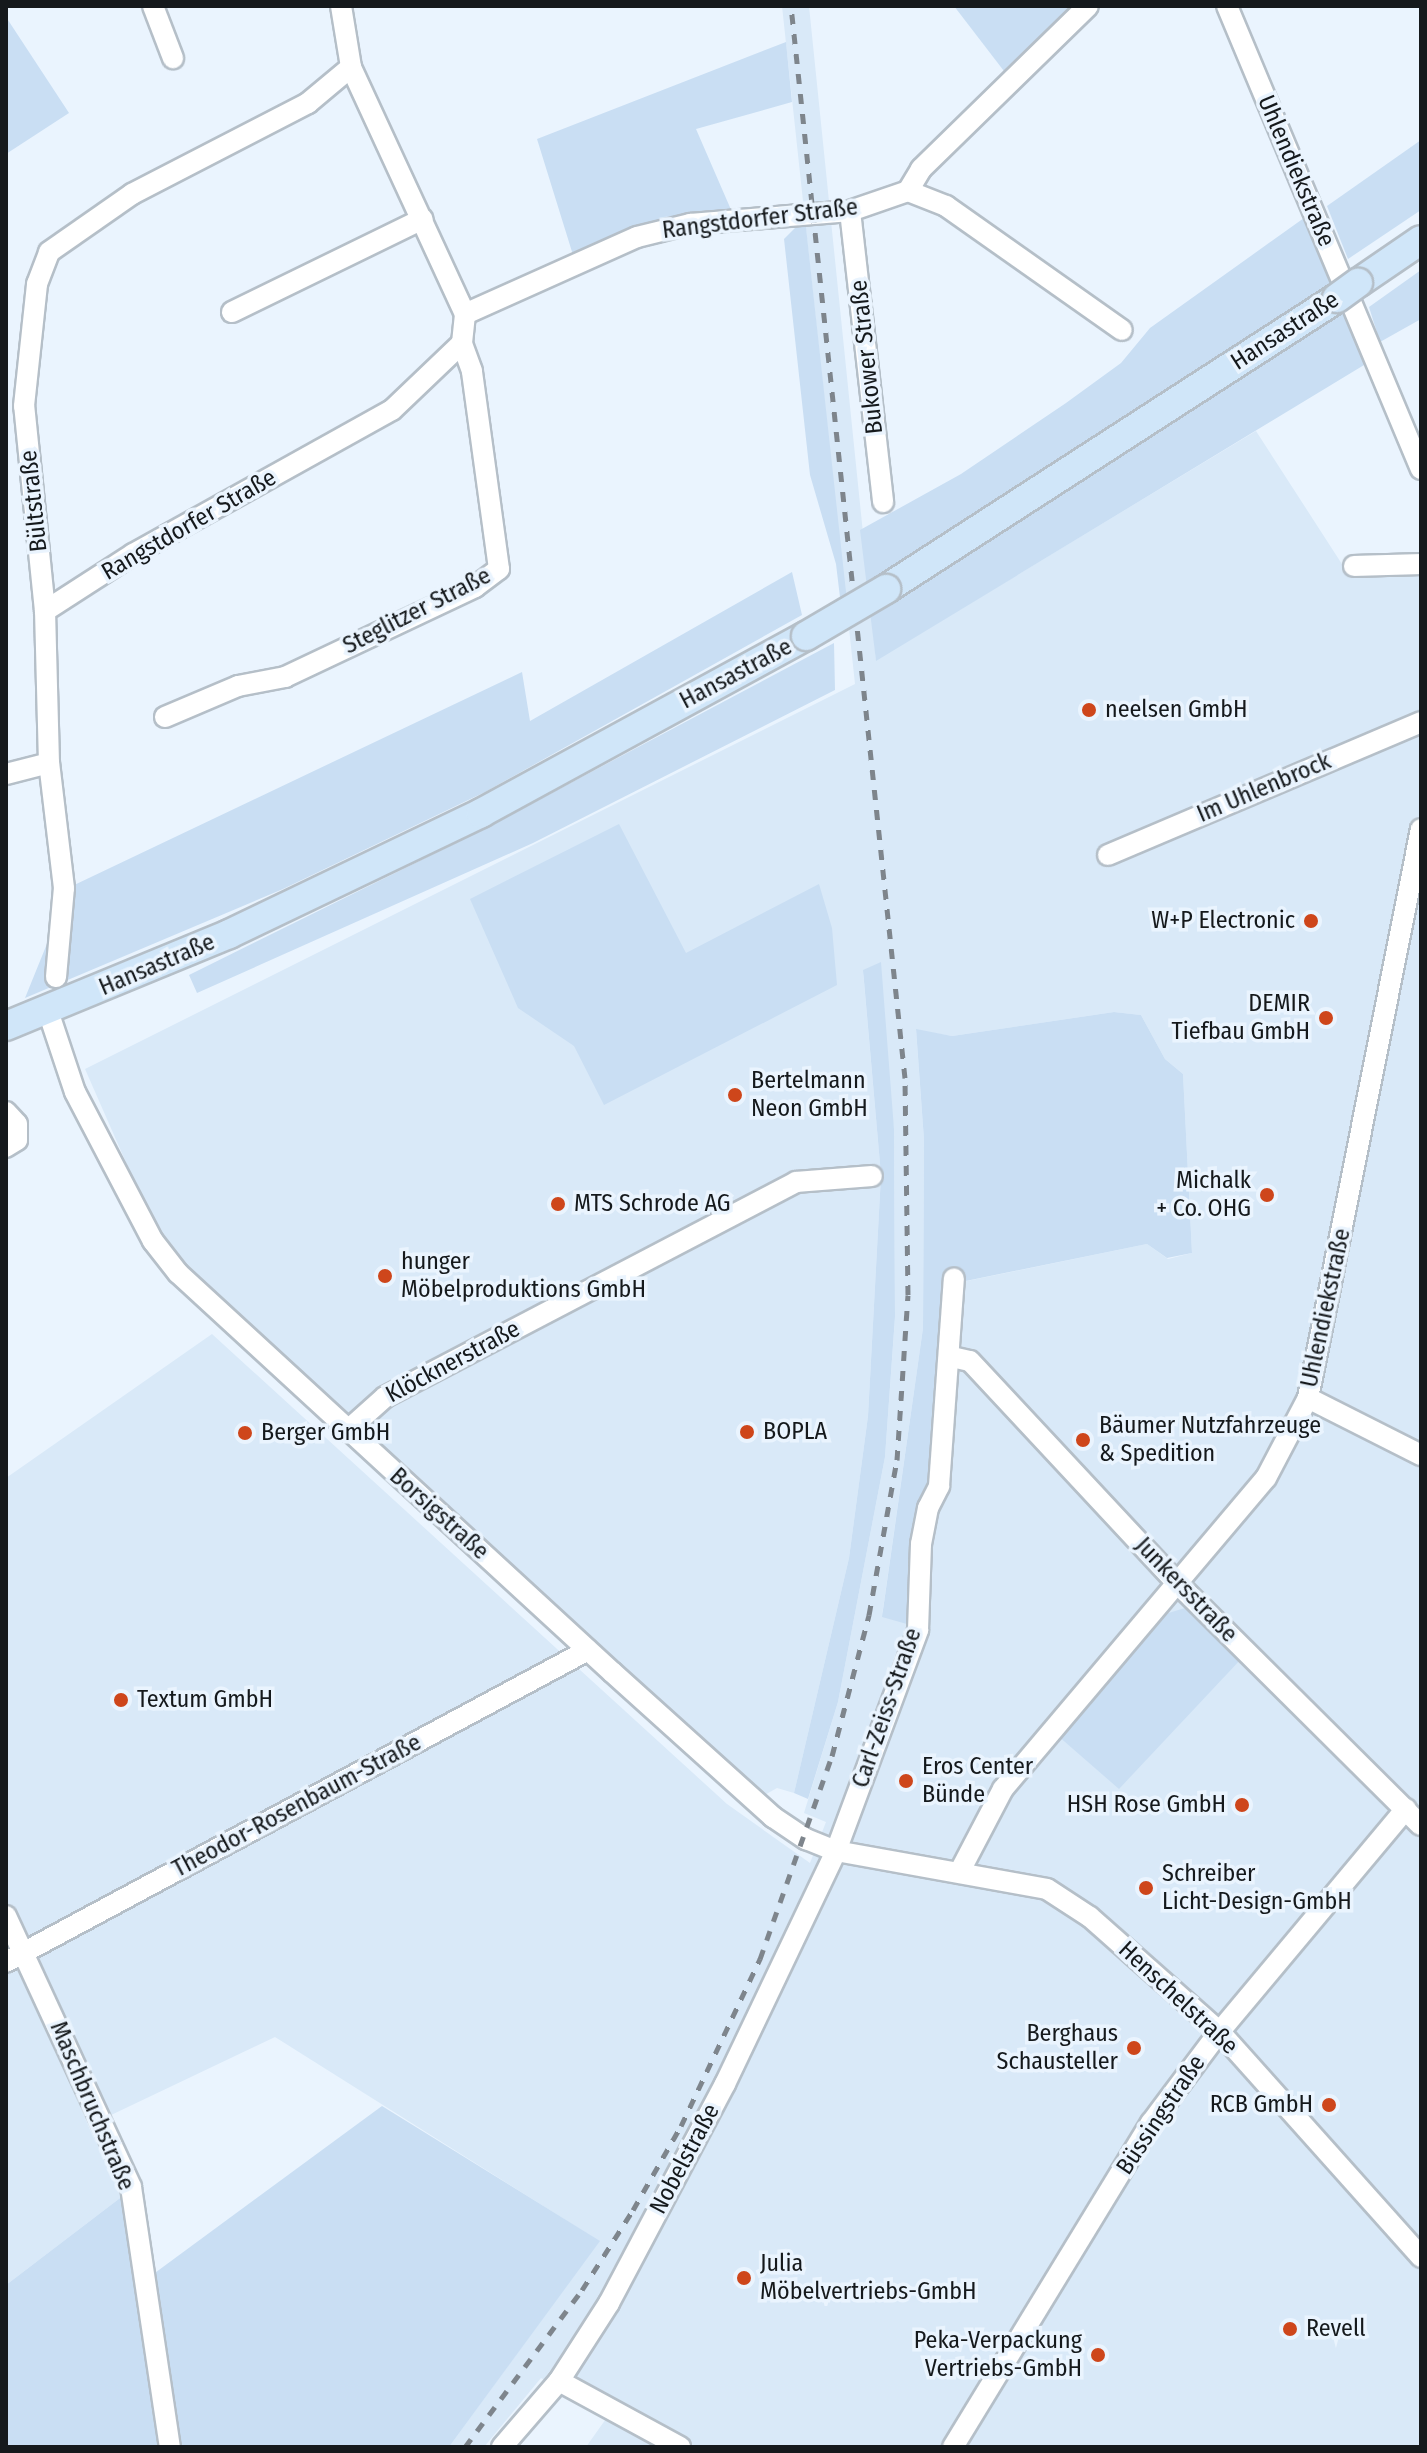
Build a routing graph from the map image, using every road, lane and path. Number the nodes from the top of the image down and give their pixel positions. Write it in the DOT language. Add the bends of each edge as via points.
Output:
graph roads {
  1 [pos="153,6"];
  2 [pos="341,6"];
  3 [pos="1088,6"];
  4 [pos="1227,6"];
  5 [pos="173,58"];
  6 [pos="351,67"];
  7 [pos="908,191"];
  8 [pos="850,211"];
  9 [pos="423,219"];
  10 [pos="1421,240"];
  11 [pos="232,312"];
  12 [pos="465,314"];
  13 [pos="1122,330"];
  14 [pos="462,343"];
  15 [pos="24,406"];
  16 [pos="6,421"];
  17 [pos="1421,469"];
  18 [pos="883,502"];
  19 [pos="1421,564"];
  20 [pos="1354,566"];
  21 [pos="45,611"];
  22 [pos="165,717"];
  23 [pos="1421,722"];
  24 [pos="49,763"];
  25 [pos="6,774"];
  26 [pos="1421,829"];
  27 [pos="1108,855"];
  28 [pos="56,977"];
  29 [pos="48,1011"];
  30 [pos="6,1026"];
  31 [pos="6,1112"];
  32 [pos="6,1147"];
  33 [pos="872,1176"];
  34 [pos="954,1279"];
  35 [pos="952,1357"];
  36 [pos="1308,1398"];
  37 [pos="347,1431"];
  38 [pos="1421,1455"];
  39 [pos="1178,1584"];
  40 [pos="588,1650"];
  41 [pos="1406,1809"];
  42 [pos="1421,1825"];
  43 [pos="836,1851"];
  44 [pos="961,1869"];
  45 [pos="6,1916"];
  46 [pos="15,1958"];
  47 [pos="1220,2032"];
  48 [pos="1421,2257"];
  49 [pos="559,2381"];
  50 [pos="170,2447"];
  51 [pos="502,2447"];
  52 [pos="680,2447"];
  53 [pos="953,2447"];
  1 -- 5 [label="street"];
  2 -- 6 [label="street"];
  3 -- 7 [label="street" via="921,169"];
  4 -- 17 [label="street, Uhlendiekstraße"];
  6 -- 9 [label="street"];
  6 -- 15 [label="street, Bültstraße" via="308,103 132,194 49,252 37,284"];
  7 -- 8 [label="street, Rangstdorfer Straße"];
  7 -- 13 [label="street" via="946,206"];
  8 -- 12 [label="street, Rangstdorfer Straße" via="690,224 637,237"];
  8 -- 18 [label="street, Bukower Straße"];
  9 -- 11 [label="street"];
  9 -- 12 [label="street"];
  10 -- 29 [label="main road, Hansastraße, bridge" via="806,636 481,813 229,934"];
  12 -- 14 [label="street"];
  14 -- 21 [label="street, Rangstdorfer Straße" via="392,410 133,554"];
  14 -- 22 [label="street, Steglitzer Straße" via="472,371 499,569 475,587 285,677 238,686"];
  15 -- 16 [label="street"];
  15 -- 21 [label="street, Bültstraße"];
  19 -- 20 [label="street"];
  21 -- 24 [label="street, Bültstraße"];
  23 -- 27 [label="street, Im Uhlenbrock"];
  24 -- 25 [label="street"];
  24 -- 28 [label="street, Bültstraße" via="64,888"];
  26 -- 36 [label="street, Uhlendiekstraße"];
  29 -- 30 [label="main road, Hansastraße"];
  29 -- 37 [label="street, Borsigstraße" via="75,1092 153,1241 178,1273"];
  31 -- 32 [label="street" via="17,1124 17,1140"];
  33 -- 37 [label="street, Klöcknerstraße" via="796,1182 385,1397"];
  34 -- 35 [label="street, Carl-Zeiss-Straße"];
  35 -- 39 [label="street, Junkersstraße" via="970,1361"];
  35 -- 43 [label="street, Carl-Zeiss-Straße" via="939,1486 921,1544 918,1630"];
  36 -- 38 [label="street"];
  36 -- 39 [label="street, Uhlendiekstraße" via="1266,1478"];
  37 -- 40 [label="street, Borsigstraße"];
  39 -- 41 [label="street, Junkersstraße"];
  39 -- 44 [label="street, Uhlendiekstraße" via="1003,1789"];
  40 -- 43 [label="street, Borsigstraße" via="773,1817"];
  40 -- 46 [label="street, Theodor-Rosenbaum-Straße"];
  41 -- 42 [label="street, Junkersstraße"];
  41 -- 47 [label="street, Büssingstraße"];
  43 -- 44 [label="street, Borsigstraße"];
  43 -- 49 [label="street, Nobelstraße" via="725,2084 609,2303"];
  44 -- 47 [label="street, Henschelstraße" via="1047,1889 1090,1917"];
  45 -- 46 [label="street, Maschbruchstraße"];
  46 -- 50 [label="street, Maschbruchstraße" via="131,2187"];
  47 -- 48 [label="street, Henschelstraße"];
  47 -- 53 [label="street, Büssingstraße" via="1151,2123"];
  49 -- 51 [label="street, Nobelstraße"];
  49 -- 52 [label="street"];
}
